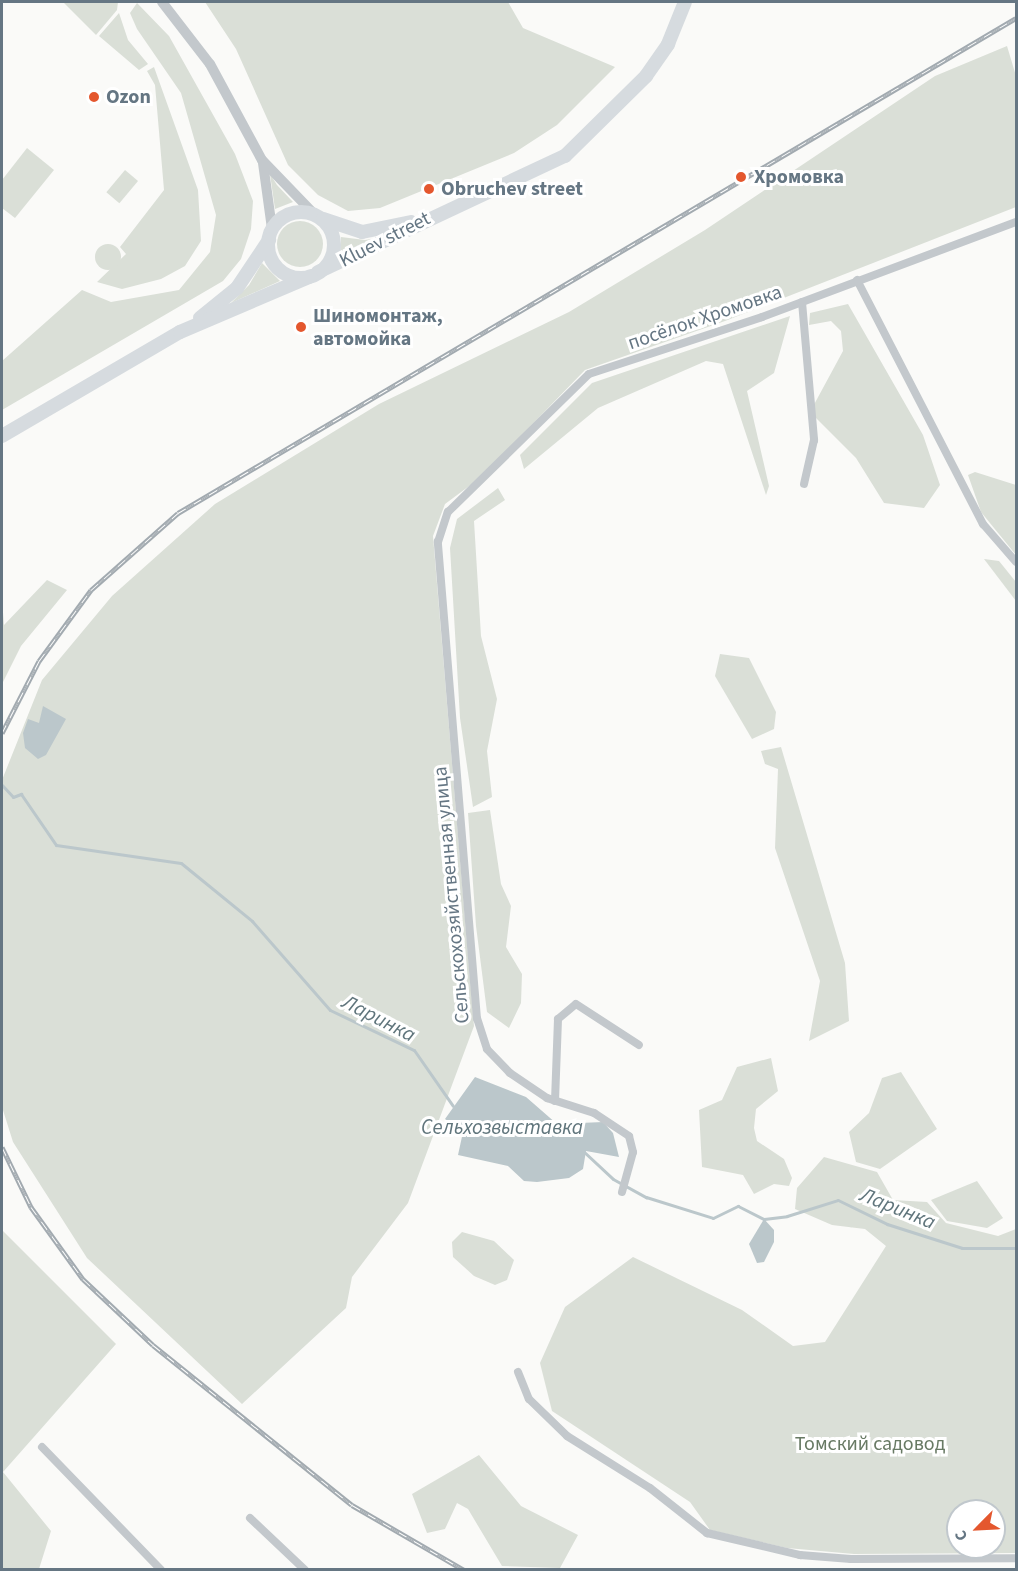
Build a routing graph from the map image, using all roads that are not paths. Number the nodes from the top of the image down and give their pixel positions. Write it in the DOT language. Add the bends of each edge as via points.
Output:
graph roads {
  1 [pos="162,2"];
  2 [pos="684,2"];
  3 [pos="262,160"];
  4 [pos="316,216"];
  5 [pos="424,220"];
  6 [pos="1017,222"];
  7 [pos="270,234"];
  8 [pos="315,274"];
  9 [pos="857,280"];
  10 [pos="802,302"];
  11 [pos="180,332"];
  12 [pos="2,436"];
  13 [pos="804,484"];
  14 [pos="448,512"];
  15 [pos="1017,562"];
  16 [pos="639,1045"];
  17 [pos="555,1101"];
  18 [pos="622,1192"];
  19 [pos="518,1372"];
  20 [pos="42,1447"];
  21 [pos="250,1518"];
  22 [pos="1017,1558"];
  23 [pos="161,1569"];
  24 [pos="304,1569"];
  1 -- 3 [label="street" via="204,56"];
  2 -- 5 [label="main road, Kluev street" via="668,44 646,76 565,156"];
  3 -- 4 [label="street"];
  3 -- 7 [label="street"];
  4 -- 5 [label="main road" via="362,232"];
  4 -- 7 [label="main road" via="291,213"];
  4 -- 8 [label="main road" via="328,227 333,243 330,260"];
  5 -- 8 [label="main road, Kluev street"];
  6 -- 9 [label="street, посёлок Хромовка"];
  7 -- 8 [label="main road" via="280,270"];
  7 -- 11 [label="main road" via="237,288"];
  8 -- 11 [label="main road, Kluev street"];
  9 -- 10 [label="street, посёлок Хромовка"];
  9 -- 15 [label="street" via="983,524"];
  10 -- 13 [label="street" via="814,440"];
  10 -- 14 [label="street, посёлок Хромовка" via="589,374"];
  11 -- 12 [label="main road, Kluev street"];
  14 -- 17 [label="street, Сельскохозяйственная улица" via="438,542 477,1019 487,1049 510,1072"];
  16 -- 17 [label="street" via="576,1004 558,1019"];
  17 -- 18 [label="street, Сельскохозяйственная улица" via="594,1113 629,1136 628,1179"];
  19 -- 22 [label="street" via="529,1399 567,1436 650,1488 707,1533 800,1555 899,1561"];
  20 -- 23 [label="street"];
  21 -- 24 [label="street"];
}
